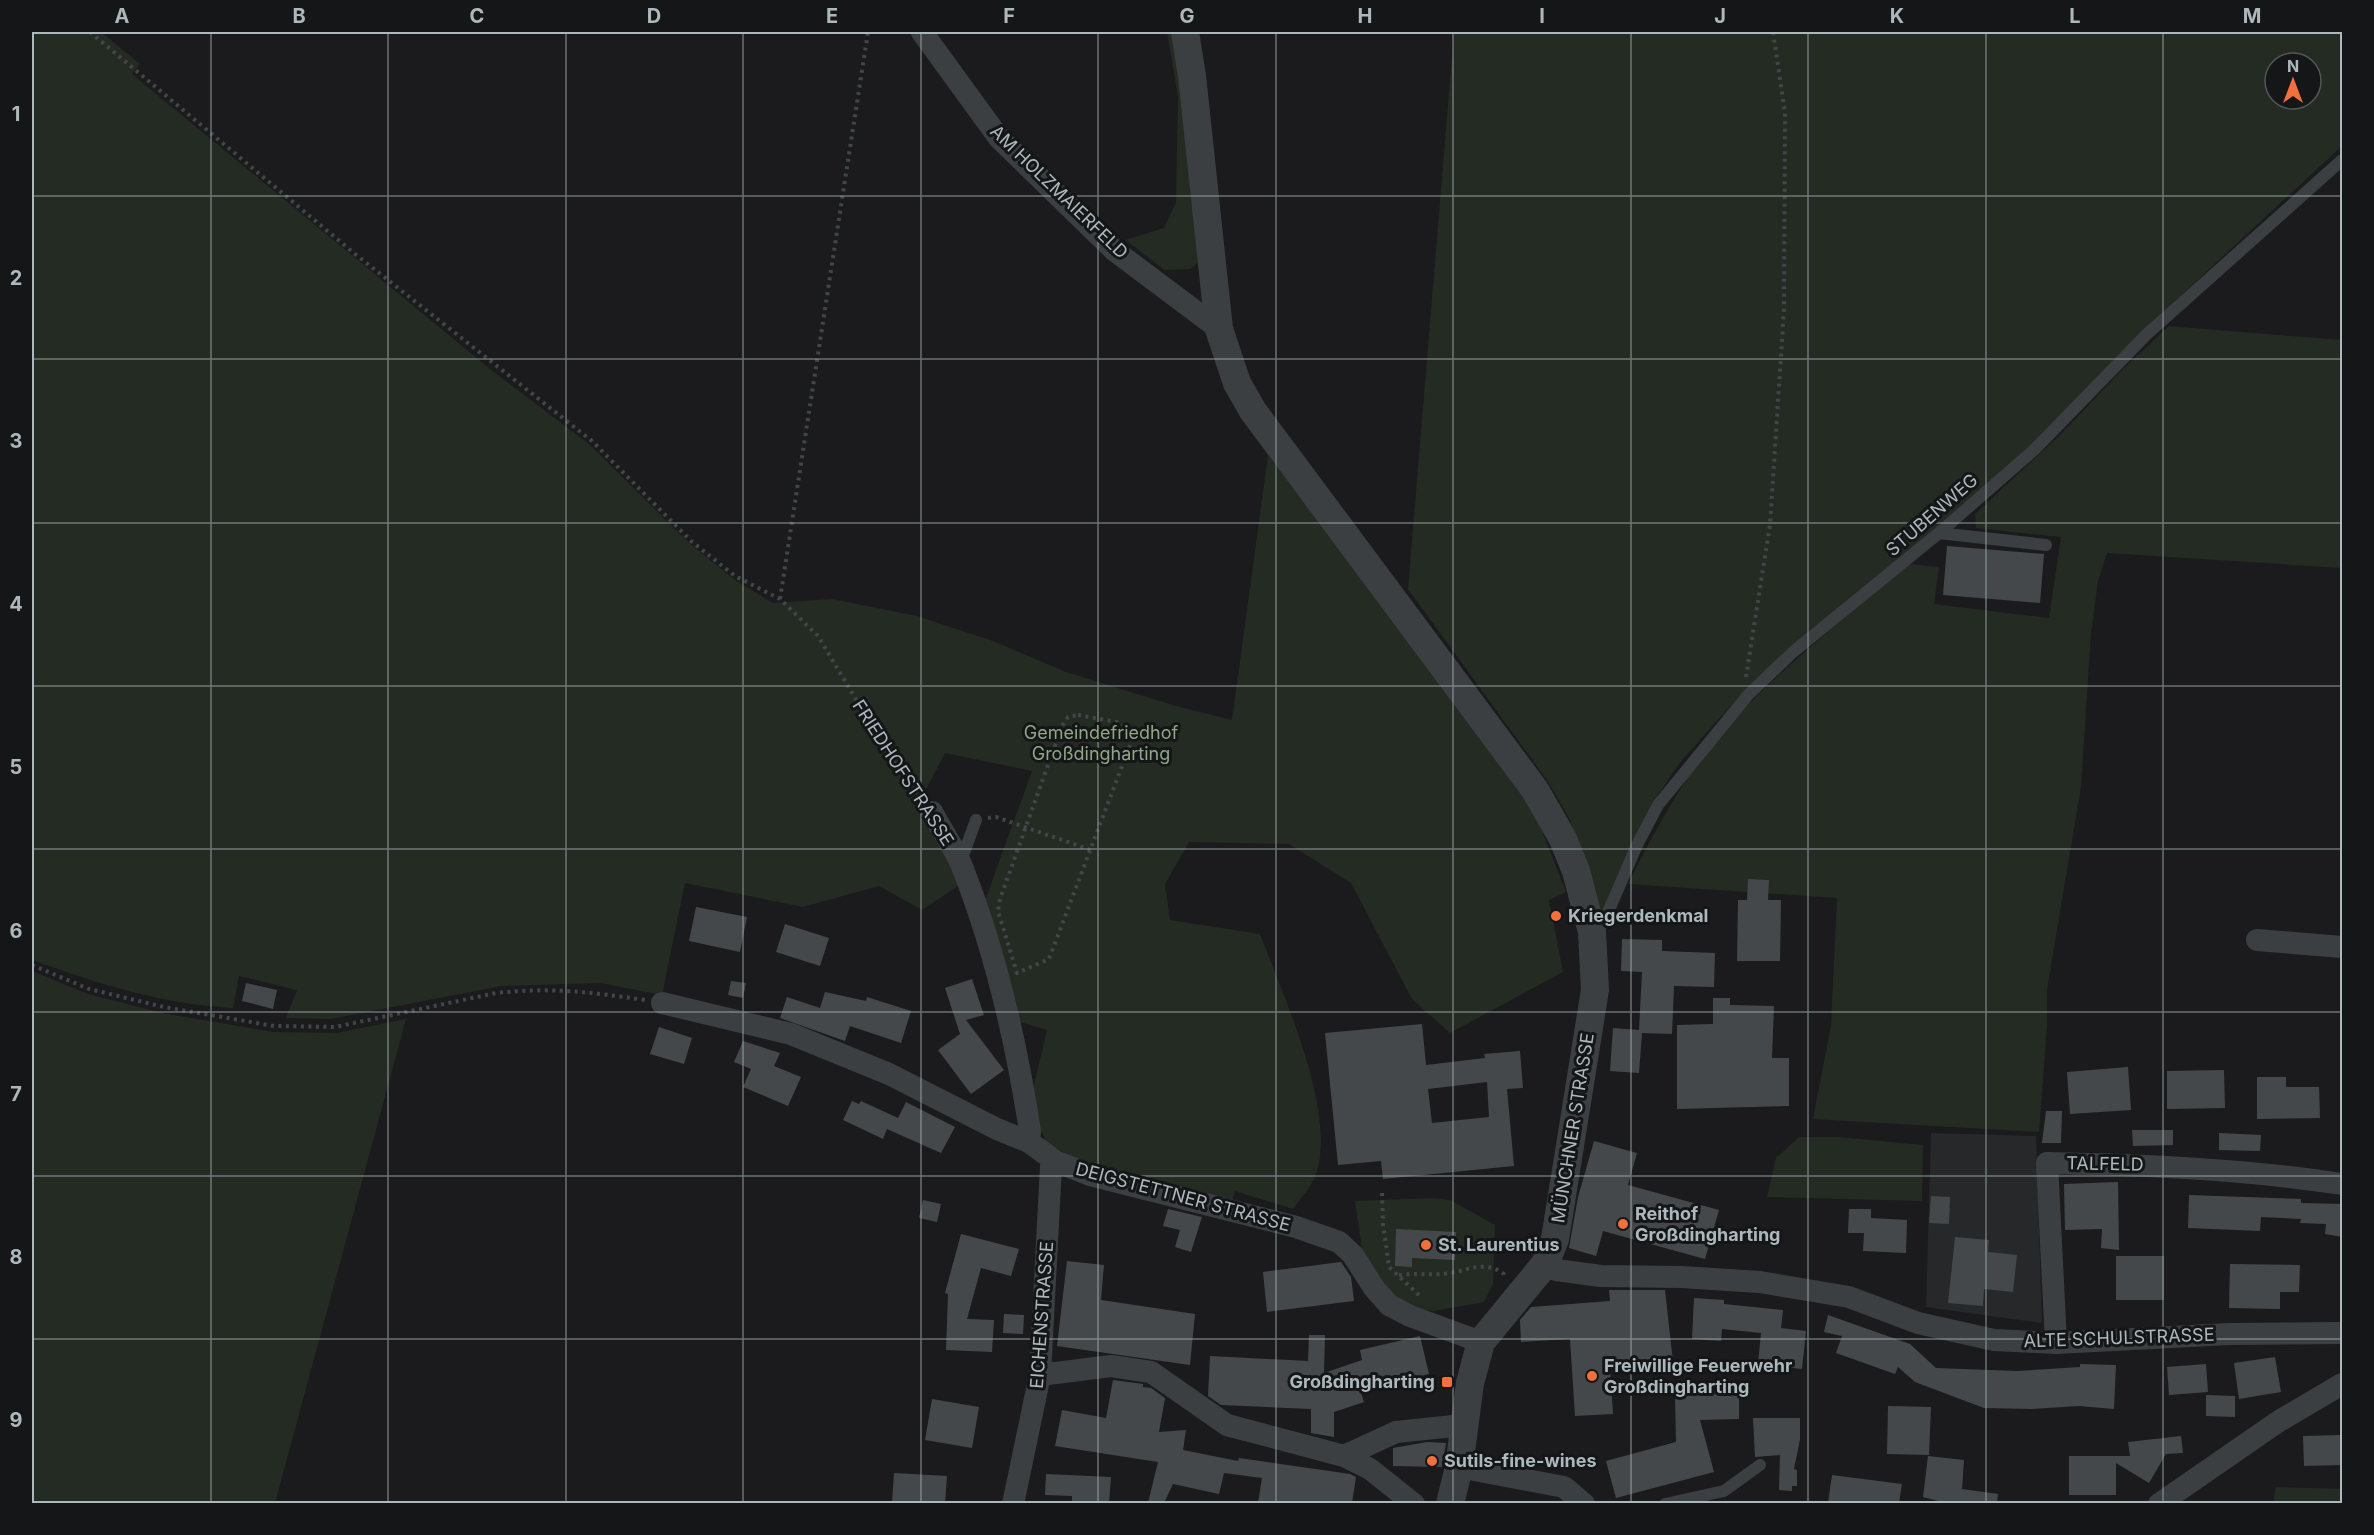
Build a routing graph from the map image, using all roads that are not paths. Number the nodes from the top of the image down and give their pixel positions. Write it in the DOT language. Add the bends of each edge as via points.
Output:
graph roads {
  1 [pos="922,32"];
  2 [pos="1185,32"];
  3 [pos="2343,160"];
  4 [pos="1219,329"];
  5 [pos="1939,534"];
  6 [pos="2046,545"];
  7 [pos="932,812"];
  8 [pos="976,820"];
  9 [pos="960,862"];
  10 [pos="1592,932"];
  11 [pos="2257,940"];
  12 [pos="2343,947"];
  13 [pos="662,1003"];
  14 [pos="1029,1142"];
  15 [pos="1055,1161"];
  16 [pos="2343,1184"];
  17 [pos="1545,1264"];
  18 [pos="2343,1333"];
  19 [pos="1481,1342"];
  20 [pos="2056,1343"];
  21 [pos="1040,1376"];
  22 [pos="2343,1384"];
  23 [pos="1463,1425"];
  24 [pos="1344,1456"];
  25 [pos="1760,1465"];
  26 [pos="1459,1467"];
  27 [pos="1013,1503"];
  28 [pos="1414,1503"];
  29 [pos="1450,1503"];
  30 [pos="1584,1503"];
  31 [pos="1665,1503"];
  32 [pos="2159,1503"];
  1 -- 4 [label="street, AM HOLZMAIERFELD" via="999,138 1115,251"];
  2 -- 4 [label="street, MÜNCHNER STRASSE"];
  3 -- 5 [label="lane, STUBENWEG" via="2146,335 2034,450"];
  4 -- 10 [label="street, MÜNCHNER STRASSE" via="1229,365 1252,411 1507,749 1563,840 1576,871"];
  5 -- 6 [label="lane"];
  5 -- 10 [label="lane, STUBENWEG" via="1793,652 1748,695 1658,806 1603,924"];
  7 -- 9 [label="street, FRIEDHOFSTRASSE"];
  8 -- 9 [label="lane"];
  9 -- 14 [label="street, FRIEDHOFSTRASSE" via="1016,1046"];
  10 -- 17 [label="street, MÜNCHNER STRASSE" via="1593,1000 1559,1218"];
  11 -- 12 [label="street"];
  13 -- 14 [label="street, DEIGSTETTNER STRASSE" via="791,1034 889,1074"];
  14 -- 15 [label="street, DEIGSTETTNER STRASSE"];
  15 -- 19 [label="street, DEIGSTETTNER STRASSE" via="1090,1175 1296,1227 1339,1242 1389,1305"];
  15 -- 21 [label="street, EICHENSTRASSE" via="1051,1166"];
  16 -- 20 [label="street, TALFELD" via="2160,1165 2047,1163"];
  17 -- 19 [label="street, MÜNCHNER STRASSE"];
  17 -- 20 [label="street, ALTE SCHULSTRASSE" via="1556,1270 1601,1276 1760,1282 1850,1297 1962,1335"];
  18 -- 20 [label="street, ALTE SCHULSTRASSE"];
  19 -- 23 [label="street, MÜNCHNER STRASSE"];
  21 -- 24 [label="street" via="1112,1365 1151,1372 1227,1425"];
  21 -- 27 [label="street, EICHENSTRASSE"];
  22 -- 32 [label="street" via="2279,1421"];
  23 -- 24 [label="street" via="1395,1432"];
  23 -- 26 [label="street, MÜNCHNER STRASSE"];
  24 -- 28 [label="street" via="1370,1469"];
  25 -- 31 [label="lane" via="1724,1491"];
  26 -- 29 [label="street, MÜNCHNER STRASSE"];
  26 -- 30 [label="street" via="1564,1487"];
}
